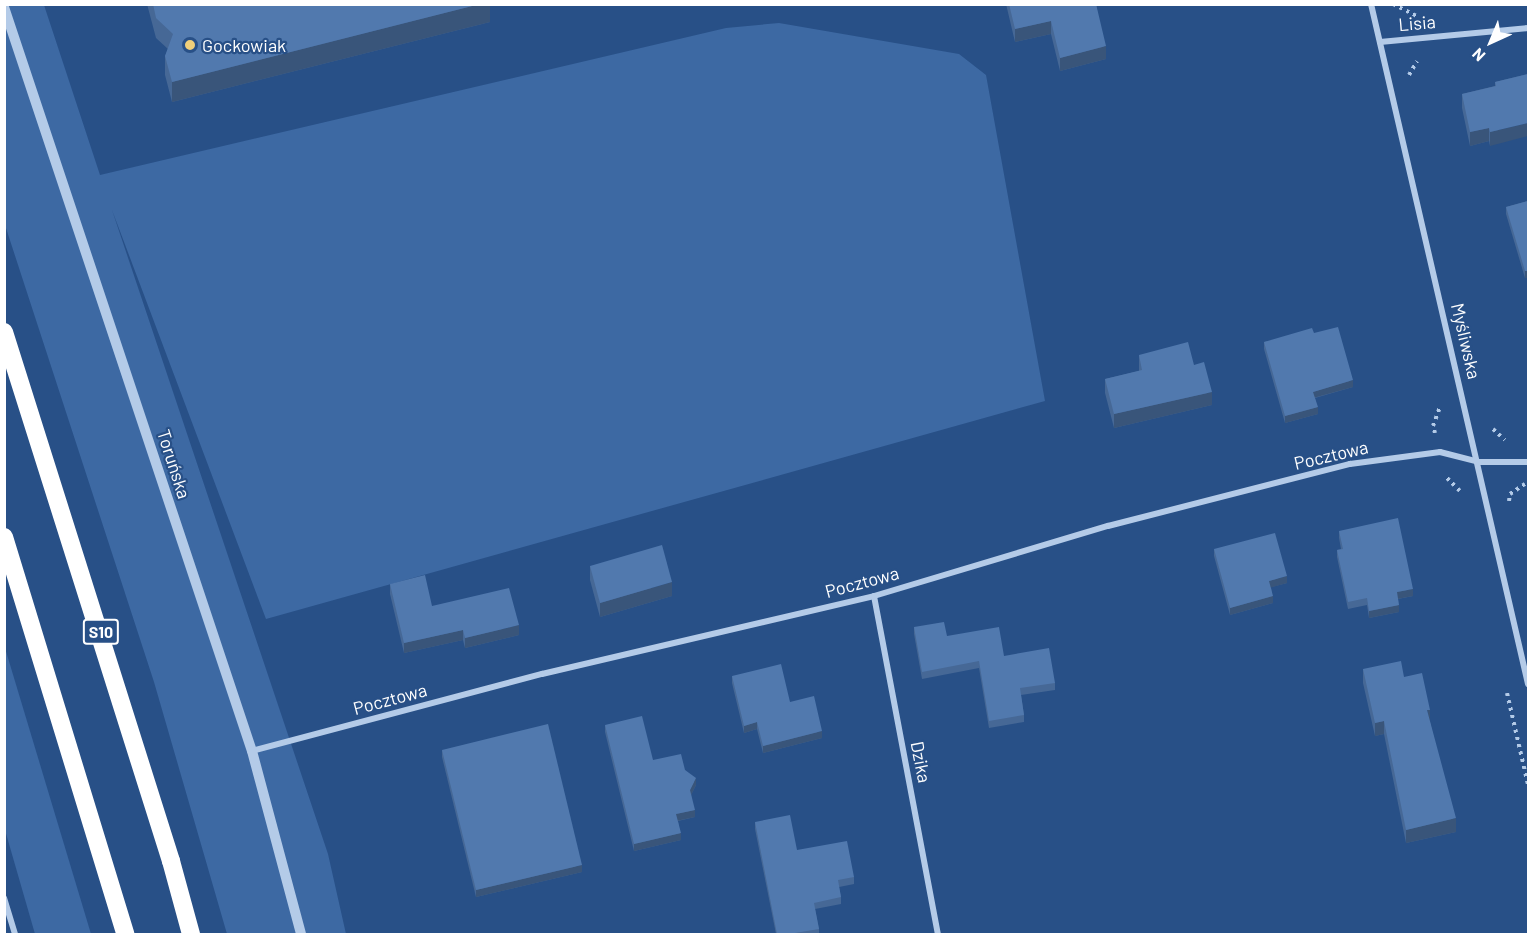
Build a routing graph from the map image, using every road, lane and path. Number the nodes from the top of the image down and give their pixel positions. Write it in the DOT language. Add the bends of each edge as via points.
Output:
graph roads {
  1 [pos="1371,4"];
  2 [pos="4,7"];
  3 [pos="1528,28"];
  4 [pos="1380,42"];
  5 [pos="4,332"];
  6 [pos="1479,462"];
  7 [pos="1528,462"];
  8 [pos="4,537"];
  9 [pos="874,596"];
  10 [pos="1528,684"];
  11 [pos="252,751"];
  12 [pos="4,898"];
  13 [pos="15,934"];
  14 [pos="125,934"];
  15 [pos="191,934"];
  16 [pos="301,934"];
  17 [pos="939,934"];
  1 -- 4 [label="street, Myśliwska"];
  2 -- 11 [label="street, Toruńska"];
  3 -- 4 [label="street, Lisia"];
  4 -- 6 [label="street, Myśliwska"];
  5 -- 15 [label="highway, S10" via="123,704"];
  6 -- 7 [label="street, Pocztowa"];
  6 -- 9 [label="street, Pocztowa" via="1440,452 1350,464 1108,526"];
  6 -- 10 [label="street, Myśliwska"];
  8 -- 14 [label="highway"];
  9 -- 11 [label="street, Pocztowa" via="542,674"];
  9 -- 17 [label="street, Dzika"];
  11 -- 16 [label="street, Toruńska"];
  12 -- 13 [label="street"];
}
